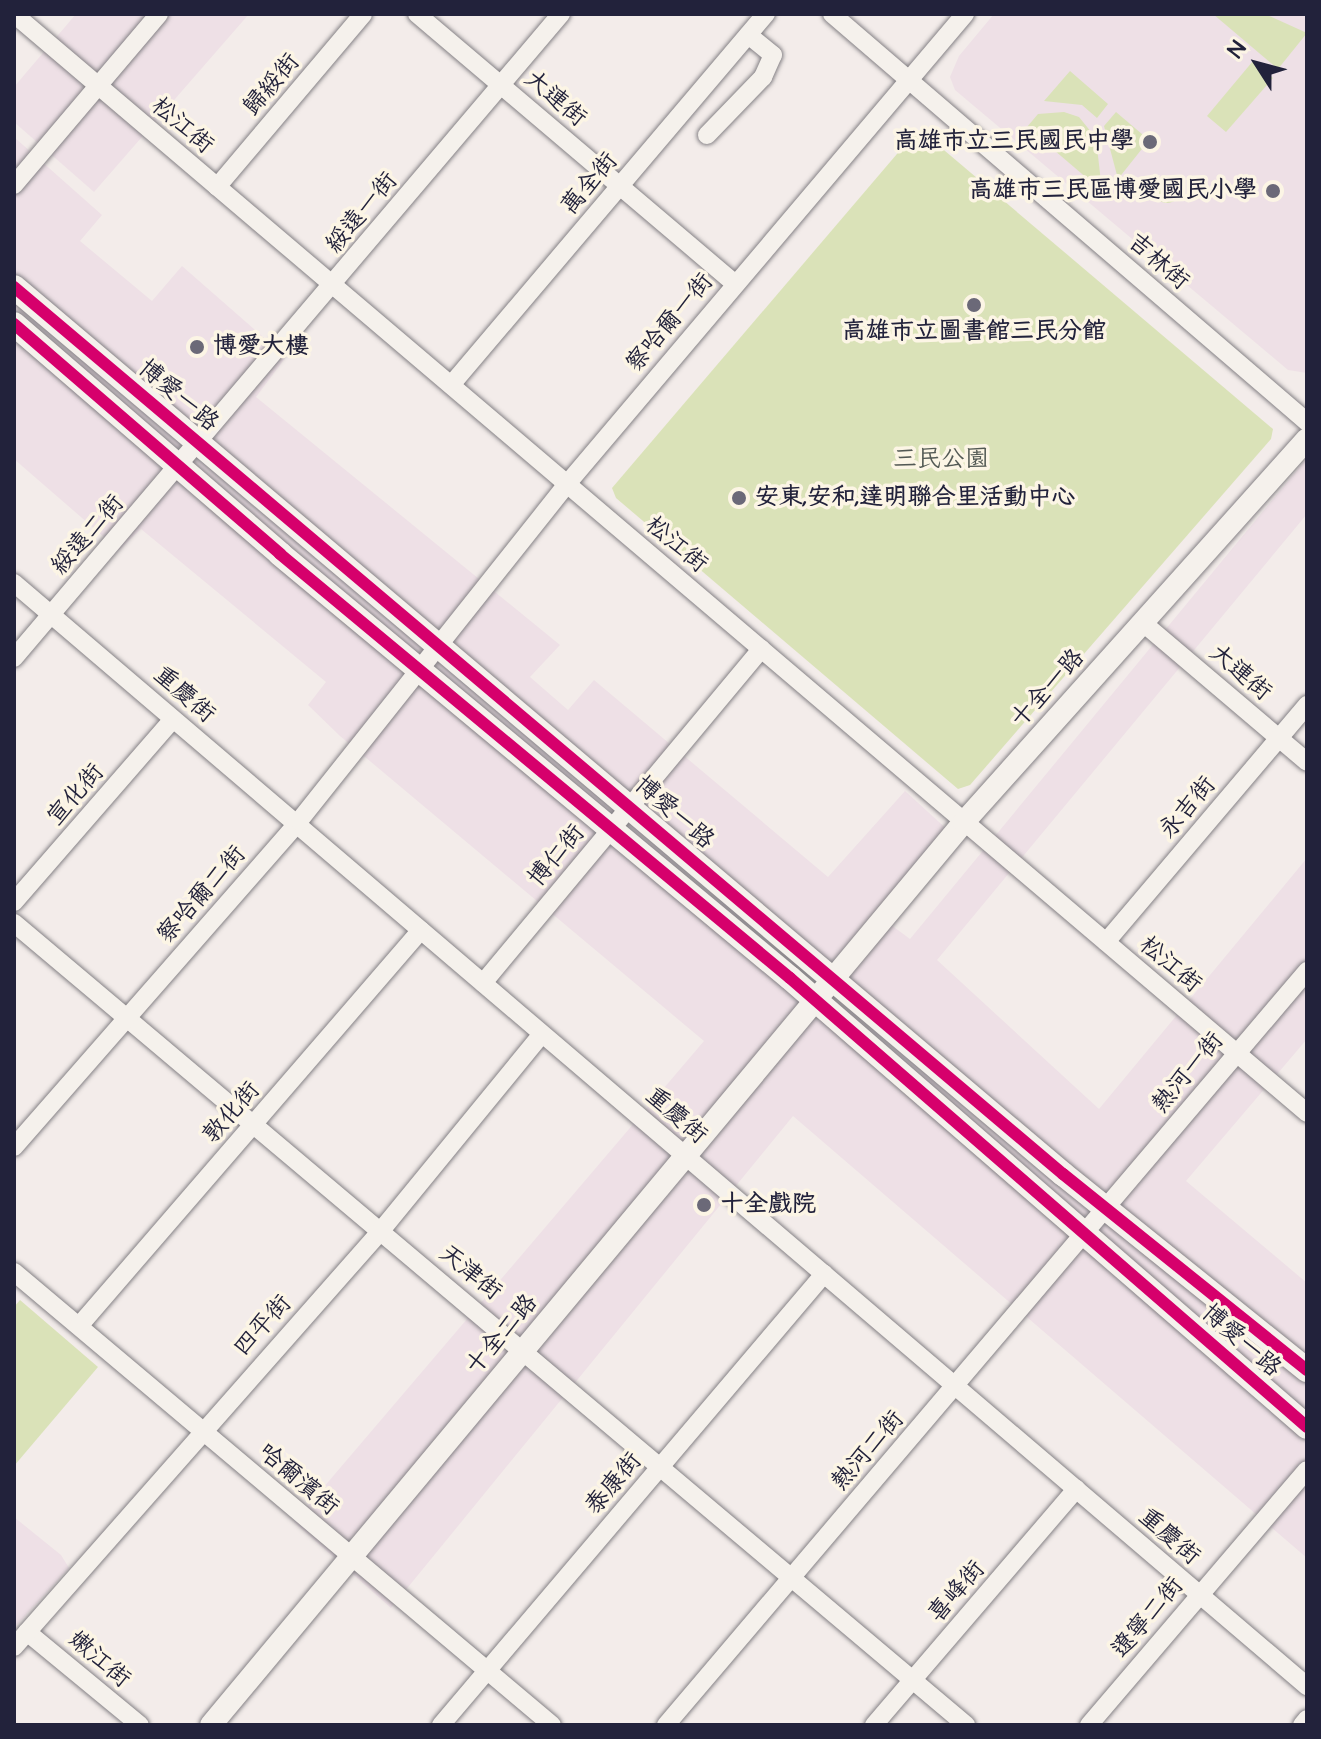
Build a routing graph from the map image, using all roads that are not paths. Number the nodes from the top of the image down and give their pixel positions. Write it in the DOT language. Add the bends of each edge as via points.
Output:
graph roads {
  1 [pos="14,14"];
  2 [pos="159,14"];
  3 [pos="363,14"];
  4 [pos="417,14"];
  5 [pos="561,14"];
  6 [pos="766,14"];
  7 [pos="832,14"];
  8 [pos="965,14"];
  9 [pos="748,35"];
  10 [pos="909,79"];
  11 [pos="501,85"];
  12 [pos="98,86"];
  13 [pos="707,135"];
  14 [pos="14,185"];
  15 [pos="620,186"];
  16 [pos="217,187"];
  17 [pos="734,283"];
  18 [pos="332,285"];
  19 [pos="14,287"];
  20 [pos="14,324"];
  21 [pos="451,385"];
  22 [pos="1307,422"];
  23 [pos="1307,439"];
  24 [pos="199,442"];
  25 [pos="179,466"];
  26 [pos="567,484"];
  27 [pos="14,583"];
  28 [pos="51,615"];
  29 [pos="1142,622"];
  30 [pos="440,647"];
  31 [pos="761,649"];
  32 [pos="14,658"];
  33 [pos="422,670"];
  34 [pos="1307,705"];
  35 [pos="173,719"];
  36 [pos="1279,738"];
  37 [pos="1307,762"];
  38 [pos="632,804"];
  39 [pos="299,821"];
  40 [pos="964,822"];
  41 [pos="612,828"];
  42 [pos="14,902"];
  43 [pos="14,923"];
  44 [pos="421,930"];
  45 [pos="1106,942"];
  46 [pos="1307,971"];
  47 [pos="833,979"];
  48 [pos="483,983"];
  49 [pos="815,1000"];
  50 [pos="124,1019"];
  51 [pos="542,1034"];
  52 [pos="1237,1053"];
  53 [pos="1307,1113"];
  54 [pos="252,1126"];
  55 [pos="14,1147"];
  56 [pos="688,1158"];
  57 [pos="1106,1207"];
  58 [pos="379,1233"];
  59 [pos="1082,1235"];
  60 [pos="14,1272"];
  61 [pos="824,1274"];
  62 [pos="79,1326"];
  63 [pos="525,1349"];
  64 [pos="1307,1370"];
  65 [pos="955,1386"];
  66 [pos="1307,1427"];
  67 [pos="201,1430"];
  68 [pos="661,1466"];
  69 [pos="1307,1470"];
  70 [pos="1076,1489"];
  71 [pos="350,1555"];
  72 [pos="792,1577"];
  73 [pos="1200,1595"];
  74 [pos="27,1632"];
  75 [pos="14,1647"];
  76 [pos="487,1671"];
  77 [pos="913,1680"];
  78 [pos="1307,1686"];
  79 [pos="1307,1719"];
  80 [pos="140,1725"];
  81 [pos="211,1725"];
  82 [pos="441,1725"];
  83 [pos="552,1725"];
  84 [pos="666,1725"];
  85 [pos="874,1725"];
  86 [pos="966,1725"];
  87 [pos="1089,1725"];
  88 [pos="1302,1725"];
  1 -- 12 [label="street, 松江街"];
  2 -- 12 [label="street"];
  3 -- 16 [label="street, 歸綏街"];
  4 -- 11 [label="street, 大連街"];
  5 -- 11 [label="street, 綏遠一街"];
  6 -- 9 [label="street, 萬全街"];
  7 -- 10 [label="street, 吉林街"];
  8 -- 10 [label="street, 察哈爾一街"];
  9 -- 13 [label="street" via="773,55 763,77"];
  9 -- 15 [label="street, 萬全街"];
  10 -- 17 [label="street, 察哈爾一街"];
  10 -- 22 [label="street, 吉林街"];
  11 -- 15 [label="street, 大連街"];
  11 -- 18 [label="street, 綏遠一街"];
  12 -- 14 [label="street"];
  12 -- 16 [label="street, 松江街"];
  15 -- 17 [label="street, 大連街"];
  15 -- 21 [label="street, 萬全街"];
  16 -- 18 [label="street, 松江街"];
  17 -- 26 [label="street, 察哈爾一街"];
  18 -- 21 [label="street, 松江街"];
  18 -- 24 [label="street, 綏遠一街"];
  19 -- 24 [label="main road, 博愛一路"];
  20 -- 25 [label="main road, 博愛一路"];
  21 -- 26 [label="street, 松江街"];
  23 -- 29 [label="street, 十全一路"];
  24 -- 25 [label="street, 綏遠二街"];
  24 -- 30 [label="main road, 博愛一路"];
  25 -- 28 [label="street, 綏遠二街"];
  25 -- 33 [label="main road, 博愛一路"];
  26 -- 30 [label="street, 察哈爾一街"];
  26 -- 31 [label="street, 松江街"];
  27 -- 28 [label="street, 重慶街"];
  28 -- 32 [label="street, 綏遠二街"];
  28 -- 35 [label="street, 重慶街"];
  29 -- 36 [label="street, 大連街"];
  29 -- 40 [label="street, 十全一路"];
  30 -- 33 [label="street, 察哈爾一街"];
  30 -- 38 [label="main road, 博愛一路"];
  31 -- 38 [label="street, 博仁街"];
  31 -- 40 [label="street, 松江街"];
  33 -- 39 [label="street, 察哈爾二街"];
  33 -- 41 [label="main road, 博愛一路"];
  34 -- 36 [label="street, 永吉街"];
  35 -- 39 [label="street, 重慶街"];
  35 -- 42 [label="street, 宣化街"];
  36 -- 37 [label="street, 大連街"];
  36 -- 45 [label="street, 永吉街"];
  38 -- 41 [label="street, 博仁街"];
  38 -- 47 [label="main road, 博愛一路"];
  39 -- 44 [label="street, 重慶街"];
  39 -- 50 [label="street, 察哈爾二街"];
  40 -- 45 [label="street, 松江街"];
  40 -- 47 [label="street, 十全一路"];
  41 -- 48 [label="street, 博仁街"];
  41 -- 49 [label="main road, 博愛一路"];
  43 -- 50 [label="street, 天津街"];
  44 -- 48 [label="street, 重慶街"];
  44 -- 54 [label="street, 敦化街"];
  45 -- 52 [label="street, 松江街"];
  46 -- 52 [label="street, 熱河一街"];
  47 -- 49 [label="street, 十全二路"];
  47 -- 57 [label="main road, 博愛一路"];
  48 -- 51 [label="street, 重慶街"];
  49 -- 56 [label="street, 十全二路"];
  49 -- 59 [label="main road, 博愛一路"];
  50 -- 54 [label="street, 天津街"];
  50 -- 55 [label="street, 察哈爾二街"];
  51 -- 56 [label="street, 重慶街"];
  51 -- 58 [label="street, 四平街"];
  52 -- 53 [label="street, 松江街"];
  52 -- 57 [label="street, 熱河一街"];
  54 -- 58 [label="street, 天津街"];
  54 -- 62 [label="street, 敦化街"];
  56 -- 61 [label="street, 重慶街"];
  56 -- 63 [label="street, 十全二路"];
  57 -- 59 [label="street, 熱河二街"];
  57 -- 64 [label="main road, 博愛一路"];
  58 -- 63 [label="street, 天津街"];
  58 -- 67 [label="street, 四平街"];
  59 -- 65 [label="street, 熱河二街"];
  59 -- 66 [label="main road, 博愛一路"];
  60 -- 62 [label="street, 哈爾濱街"];
  61 -- 65 [label="street, 重慶街"];
  61 -- 68 [label="street, 泰康街"];
  62 -- 67 [label="street, 哈爾濱街"];
  63 -- 68 [label="street, 天津街"];
  63 -- 71 [label="street, 十全二路"];
  65 -- 70 [label="street, 重慶街"];
  65 -- 72 [label="street, 熱河二街"];
  67 -- 71 [label="street, 哈爾濱街"];
  67 -- 74 [label="street, 四平街"];
  68 -- 72 [label="street, 天津街"];
  68 -- 76 [label="street, 泰康街"];
  69 -- 73 [label="street, 遼寧二街"];
  70 -- 73 [label="street, 重慶街"];
  70 -- 77 [label="street, 喜峰街"];
  71 -- 76 [label="street, 哈爾濱街"];
  71 -- 81 [label="street, 十全二路"];
  72 -- 77 [label="street, 天津街"];
  72 -- 84 [label="street, 熱河二街"];
  73 -- 78 [label="street, 重慶街"];
  73 -- 87 [label="street, 遼寧二街"];
  74 -- 75 [label="street, 四平街"];
  74 -- 80 [label="street, 嫩江街"];
  76 -- 82 [label="street, 泰康街"];
  76 -- 83 [label="street, 哈爾濱街"];
  77 -- 85 [label="street, 喜峰街"];
  77 -- 86 [label="street, 天津街"];
  79 -- 88 [label="street"];
}
